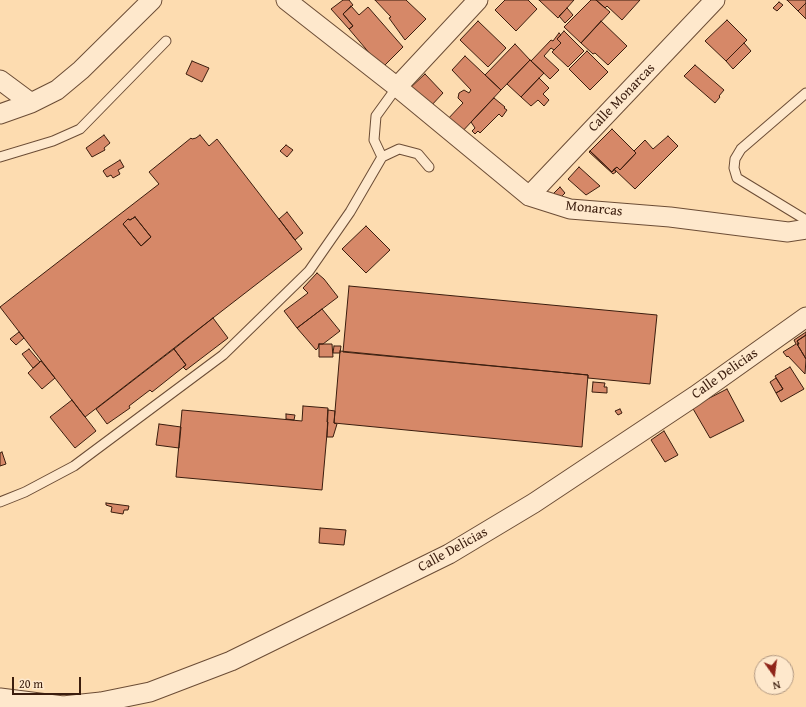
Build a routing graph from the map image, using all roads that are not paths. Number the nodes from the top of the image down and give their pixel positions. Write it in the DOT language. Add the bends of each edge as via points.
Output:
graph roads {
  1 [pos="152,0"];
  2 [pos="286,0"];
  3 [pos="478,0"];
  4 [pos="715,0"];
  5 [pos="166,41"];
  6 [pos="0,80"];
  7 [pos="397,87"];
  8 [pos="806,93"];
  9 [pos="31,103"];
  10 [pos="0,114"];
  11 [pos="0,157"];
  12 [pos="382,157"];
  13 [pos="429,167"];
  14 [pos="529,196"];
  15 [pos="806,220"];
  16 [pos="806,229"];
  17 [pos="806,317"];
  18 [pos="0,502"];
  19 [pos="0,698"];
  1 -- 9 [label="street" via="81,70 57,90"];
  2 -- 7 [label="street, Monarcas"];
  3 -- 7 [label="street"];
  4 -- 14 [label="street, Calle Monarcas"];
  5 -- 11 [label="lane" via="80,129 54,141"];
  6 -- 9 [label="street"];
  7 -- 12 [label="lane" via="376,116 374,140"];
  7 -- 14 [label="street, Monarcas"];
  8 -- 15 [label="lane" via="741,149 735,159 734,168 737,178"];
  9 -- 10 [label="street"];
  12 -- 13 [label="lane" via="400,149 418,154"];
  12 -- 18 [label="lane" via="350,212 310,271 223,355 74,466"];
  14 -- 16 [label="street, Monarcas" via="570,209 670,216 788,232"];
  17 -- 19 [label="street, Calle Delicias" via="534,503 449,554 231,662 150,692 100,702 63,706"];
}
